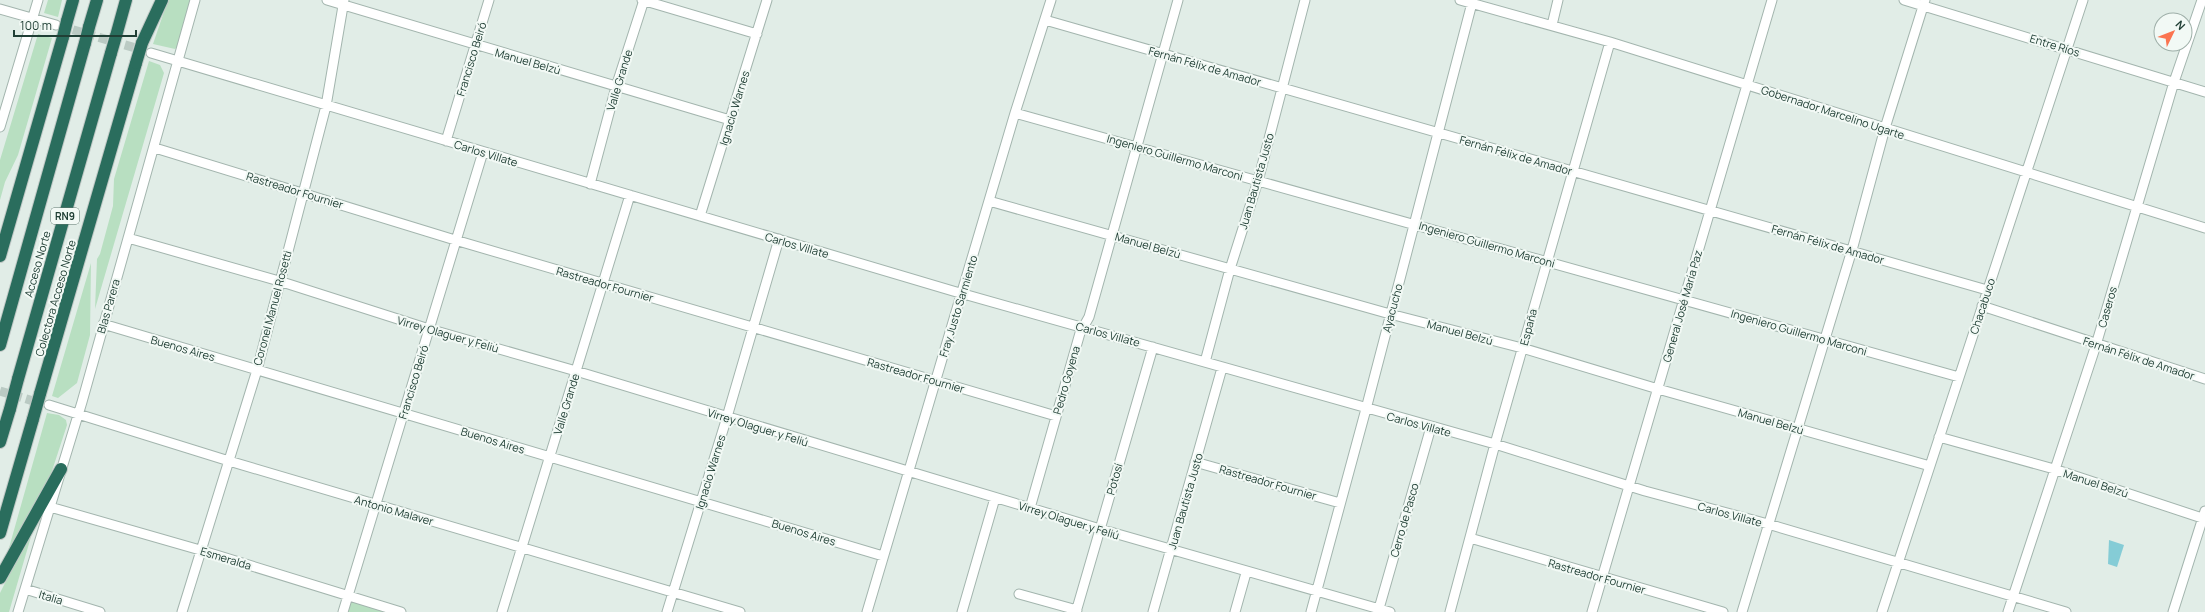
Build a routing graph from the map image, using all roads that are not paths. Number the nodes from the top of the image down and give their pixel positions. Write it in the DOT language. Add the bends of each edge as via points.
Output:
graph roads {
  1 [pos="38,0"];
  2 [pos="72,0"];
  3 [pos="97,0"];
  4 [pos="126,0"];
  5 [pos="154,0"];
  6 [pos="162,0"];
  7 [pos="195,0"];
  8 [pos="327,0"];
  9 [pos="489,0"];
  10 [pos="643,0"];
  11 [pos="767,0"];
  12 [pos="1051,0"];
  13 [pos="1178,0"];
  14 [pos="1305,0"];
  15 [pos="1460,0"];
  16 [pos="1558,0"];
  17 [pos="1772,0"];
  18 [pos="1904,0"];
  19 [pos="2083,0"];
  20 [pos="2202,0"];
  21 [pos="343,2"];
  22 [pos="1472,3"];
  23 [pos="1925,3"];
  24 [pos="0,9"];
  25 [pos="33,18"];
  26 [pos="1045,20"];
  27 [pos="63,22"];
  28 [pos="1552,24"];
  29 [pos="757,34"];
  30 [pos="1610,42"];
  31 [pos="142,43"];
  32 [pos="475,45"];
  33 [pos="2067,49"];
  34 [pos="151,53"];
  35 [pos="1163,54"];
  36 [pos="179,62"];
  37 [pos="2174,82"];
  38 [pos="1747,84"];
  39 [pos="616,87"];
  40 [pos="1281,89"];
  41 [pos="2205,92"];
  42 [pos="4,102"];
  43 [pos="326,106"];
  44 [pos="1015,113"];
  45 [pos="730,120"];
  46 [pos="0,127"];
  47 [pos="1885,128"];
  48 [pos="1438,133"];
  49 [pos="446,141"];
  50 [pos="1137,147"];
  51 [pos="155,148"];
  52 [pos="483,152"];
  53 [pos="1572,170"];
  54 [pos="2026,172"];
  55 [pos="1258,181"];
  56 [pos="590,184"];
  57 [pos="303,193"];
  58 [pos="630,196"];
  59 [pos="989,201"];
  60 [pos="2136,207"];
  61 [pos="1710,210"];
  62 [pos="700,216"];
  63 [pos="1414,224"];
  64 [pos="2205,228"];
  65 [pos="1112,235"];
  66 [pos="128,238"];
  67 [pos="779,239"];
  68 [pos="455,240"];
  69 [pos="1852,250"];
  70 [pos="0,256"];
  71 [pos="1546,261"];
  72 [pos="1230,269"];
  73 [pos="279,281"];
  74 [pos="603,283"];
  75 [pos="1988,290"];
  76 [pos="962,294"];
  77 [pos="1684,299"];
  78 [pos="1982,306"];
  79 [pos="1390,314"];
  80 [pos="103,324"];
  81 [pos="752,327"];
  82 [pos="1083,328"];
  83 [pos="429,329"];
  84 [pos="1825,338"];
  85 [pos="0,345"];
  86 [pos="2096,345"];
  87 [pos="1153,347"];
  88 [pos="1522,348"];
  89 [pos="1205,362"];
  90 [pos="1222,368"];
  91 [pos="257,370"];
  92 [pos="576,371"];
  93 [pos="1959,378"];
  94 [pos="2205,379"];
  95 [pos="936,381"];
  96 [pos="1658,389"];
  97 [pos="49,405"];
  98 [pos="1366,409"];
  99 [pos="403,413"];
  100 [pos="79,414"];
  101 [pos="1056,416"];
  102 [pos="727,417"];
  103 [pos="1431,427"];
  104 [pos="1798,428"];
  105 [pos="1939,437"];
  106 [pos="0,442"];
  107 [pos="1495,444"];
  108 [pos="550,457"];
  109 [pos="229,461"];
  110 [pos="1196,462"];
  111 [pos="1930,466"];
  112 [pos="61,469"];
  113 [pos="2054,469"];
  114 [pos="908,473"];
  115 [pos="1630,485"];
  116 [pos="995,498"];
  117 [pos="701,501"];
  118 [pos="1340,503"];
  119 [pos="375,504"];
  120 [pos="50,507"];
  121 [pos="1030,508"];
  122 [pos="2204,516"];
  123 [pos="1768,524"];
  124 [pos="1100,529"];
  125 [pos="0,533"];
  126 [pos="1470,538"];
  127 [pos="522,547"];
  128 [pos="1171,549"];
  129 [pos="200,550"];
  130 [pos="883,556"];
  131 [pos="1898,563"];
  132 [pos="1246,572"];
  133 [pos="0,578"];
  134 [pos="1602,578"];
  135 [pos="25,590"];
  136 [pos="673,592"];
  137 [pos="1317,592"];
  138 [pos="1019,594"];
  139 [pos="2013,595"];
  140 [pos="348,596"];
  141 [pos="1378,610"];
  142 [pos="1077,611"];
  143 [pos="18,612"];
  144 [pos="100,612"];
  145 [pos="182,612"];
  146 [pos="343,612"];
  147 [pos="401,612"];
  148 [pos="502,612"];
  149 [pos="667,612"];
  150 [pos="740,612"];
  151 [pos="867,612"];
  152 [pos="962,612"];
  153 [pos="1153,612"];
  154 [pos="1235,612"];
  155 [pos="1311,612"];
  156 [pos="1390,612"];
  157 [pos="1450,612"];
  158 [pos="1592,612"];
  159 [pos="1723,612"];
  160 [pos="1742,612"];
  161 [pos="1882,612"];
  162 [pos="2008,612"];
  163 [pos="2066,612"];
  164 [pos="2173,612"];
  1 -- 25 [label="street"];
  2 -- 27 [label="highway"];
  3 -- 85 [label="highway, Acceso Norte / RN9, bridge"];
  4 -- 106 [label="highway, Acceso Norte / RN9, bridge"];
  5 -- 31 [label="highway, Colectora Acceso Norte"];
  6 -- 31 [label="highway"];
  7 -- 36 [label="street, Blas Parera"];
  8 -- 21 [label="street, Manuel Belzú"];
  9 -- 32 [label="street, Francisco Beiró"];
  10 -- 29 [label="street"];
  10 -- 39 [label="street, Valle Grande"];
  11 -- 29 [label="street, Ignacio Warnes"];
  12 -- 26 [label="street, Fray Justo Sarmiento"];
  13 -- 35 [label="street, Pedro Goyena"];
  14 -- 40 [label="street, Juan Bautista Justo"];
  15 -- 22 [label="street, Gobernador Marcelino Ugarte"];
  16 -- 28 [label="street"];
  17 -- 38 [label="street, General José María Paz"];
  18 -- 23 [label="street, Entre Ríos"];
  19 -- 33 [label="street, Chacabuco"];
  20 -- 37 [label="street, Caseros"];
  21 -- 32 [label="street, Manuel Belzú"];
  21 -- 43 [label="street, Coronel Manuel Rosetti"];
  22 -- 28 [label="street, Gobernador Marcelino Ugarte"];
  22 -- 48 [label="street, Ayacucho"];
  23 -- 33 [label="street, Entre Ríos"];
  23 -- 47 [label="street"];
  24 -- 25 [label="street"];
  25 -- 27 [label="street"];
  25 -- 42 [label="street"];
  26 -- 35 [label="street, Fernán Félix de Amador"];
  26 -- 44 [label="street, Fray Justo Sarmiento"];
  27 -- 70 [label="highway, bridge" via="63,37"];
  28 -- 30 [label="street, Gobernador Marcelino Ugarte"];
  29 -- 45 [label="street, Ignacio Warnes"];
  30 -- 38 [label="street, Gobernador Marcelino Ugarte"];
  30 -- 53 [label="street, España"];
  31 -- 125 [label="highway, Colectora Acceso Norte, bridge"];
  32 -- 39 [label="street, Manuel Belzú"];
  32 -- 49 [label="street, Francisco Beiró"];
  33 -- 37 [label="street, Entre Ríos"];
  33 -- 54 [label="street, Chacabuco"];
  34 -- 36 [label="street, Carlos Villate"];
  35 -- 40 [label="street, Fernán Félix de Amador"];
  35 -- 50 [label="street, Pedro Goyena"];
  36 -- 43 [label="street, Carlos Villate"];
  36 -- 51 [label="street, Blas Parera"];
  37 -- 41 [label="street, Entre Ríos"];
  37 -- 60 [label="street, Caseros"];
  38 -- 47 [label="street, Gobernador Marcelino Ugarte"];
  38 -- 61 [label="street, General José María Paz"];
  39 -- 45 [label="street, Manuel Belzú"];
  39 -- 56 [label="street, Valle Grande"];
  40 -- 48 [label="street, Fernán Félix de Amador"];
  40 -- 55 [label="street, Juan Bautista Justo"];
  42 -- 46 [label="street"];
  43 -- 49 [label="street, Carlos Villate"];
  43 -- 57 [label="street, Coronel Manuel Rosetti"];
  44 -- 50 [label="street, Ingeniero Guillermo Marconi"];
  44 -- 59 [label="street, Fray Justo Sarmiento"];
  45 -- 62 [label="street, Ignacio Warnes"];
  47 -- 54 [label="street, Gobernador Marcelino Ugarte"];
  47 -- 69 [label="street"];
  48 -- 53 [label="street, Fernán Félix de Amador"];
  48 -- 63 [label="street, Ayacucho"];
  49 -- 52 [label="street, Carlos Villate"];
  50 -- 55 [label="street, Ingeniero Guillermo Marconi"];
  50 -- 65 [label="street, Pedro Goyena"];
  51 -- 57 [label="street, Rastreador Fournier"];
  51 -- 66 [label="street, Blas Parera"];
  52 -- 56 [label="street, Carlos Villate"];
  52 -- 68 [label="street, Francisco Beiró"];
  53 -- 61 [label="street, Fernán Félix de Amador"];
  53 -- 71 [label="street, España"];
  54 -- 60 [label="street, Gobernador Marcelino Ugarte"];
  54 -- 75 [label="street, Chacabuco"];
  55 -- 63 [label="street, Ingeniero Guillermo Marconi"];
  55 -- 72 [label="street, Juan Bautista Justo"];
  56 -- 58 [label="street, Carlos Villate"];
  57 -- 68 [label="street, Rastreador Fournier"];
  57 -- 73 [label="street, Coronel Manuel Rosetti"];
  58 -- 62 [label="street, Carlos Villate"];
  58 -- 74 [label="street, Valle Grande"];
  59 -- 65 [label="street, Manuel Belzú"];
  59 -- 76 [label="street, Fray Justo Sarmiento"];
  60 -- 64 [label="street, Gobernador Marcelino Ugarte"];
  60 -- 86 [label="street, Caseros"];
  61 -- 69 [label="street, Fernán Félix de Amador"];
  61 -- 77 [label="street, General José María Paz"];
  62 -- 67 [label="street, Carlos Villate"];
  63 -- 71 [label="street, Ingeniero Guillermo Marconi"];
  63 -- 79 [label="street, Ayacucho"];
  65 -- 72 [label="street, Manuel Belzú"];
  65 -- 82 [label="street, Pedro Goyena" via="1089,317"];
  66 -- 73 [label="street, Virrey Olaguer y Feliú"];
  66 -- 80 [label="street, Blas Parera"];
  67 -- 76 [label="street, Carlos Villate"];
  67 -- 81 [label="street, Ignacio Warnes"];
  68 -- 74 [label="street, Rastreador Fournier"];
  68 -- 83 [label="street, Francisco Beiró"];
  69 -- 75 [label="street, Fernán Félix de Amador"];
  69 -- 84 [label="street"];
  71 -- 77 [label="street, Ingeniero Guillermo Marconi"];
  71 -- 88 [label="street, España"];
  72 -- 79 [label="street, Manuel Belzú"];
  72 -- 89 [label="street, Juan Bautista Justo"];
  73 -- 83 [label="street, Virrey Olaguer y Feliú"];
  73 -- 91 [label="street, Coronel Manuel Rosetti"];
  74 -- 81 [label="street, Rastreador Fournier"];
  74 -- 92 [label="street, Valle Grande"];
  75 -- 78 [label="street, Chacabuco"];
  76 -- 82 [label="street, Carlos Villate"];
  76 -- 95 [label="street, Fray Justo Sarmiento"];
  77 -- 84 [label="street, Ingeniero Guillermo Marconi"];
  77 -- 96 [label="street, General José María Paz"];
  78 -- 86 [label="street, Fernán Félix de Amador"];
  78 -- 93 [label="street, Chacabuco"];
  79 -- 88 [label="street, Manuel Belzú"];
  79 -- 98 [label="street, Ayacucho"];
  80 -- 91 [label="street, Buenos Aires"];
  80 -- 100 [label="street, Blas Parera"];
  81 -- 95 [label="street, Rastreador Fournier"];
  81 -- 102 [label="street, Ignacio Warnes"];
  82 -- 87 [label="street, Carlos Villate"];
  82 -- 101 [label="street, Pedro Goyena"];
  83 -- 92 [label="street, Virrey Olaguer y Feliú"];
  83 -- 99 [label="street, Francisco Beiró"];
  84 -- 93 [label="street, Ingeniero Guillermo Marconi"];
  84 -- 104 [label="street"];
  86 -- 94 [label="street, Fernán Félix de Amador"];
  86 -- 113 [label="street, Caseros"];
  87 -- 89 [label="street, Carlos Villate"];
  87 -- 124 [label="street, Potosí"];
  88 -- 96 [label="street, Manuel Belzú"];
  88 -- 107 [label="street, España"];
  89 -- 90 [label="street, Carlos Villate"];
  90 -- 98 [label="street, Carlos Villate"];
  90 -- 110 [label="street, Juan Bautista Justo"];
  91 -- 99 [label="street, Buenos Aires"];
  91 -- 109 [label="street, Coronel Manuel Rosetti"];
  92 -- 102 [label="street, Virrey Olaguer y Feliú"];
  92 -- 108 [label="street, Valle Grande"];
  93 -- 105 [label="street, Chacabuco"];
  95 -- 101 [label="street, Rastreador Fournier"];
  95 -- 114 [label="street, Fray Justo Sarmiento"];
  96 -- 104 [label="street, Manuel Belzú"];
  96 -- 115 [label="street, General José María Paz"];
  97 -- 100 [label="street, Antonio Malaver"];
  98 -- 103 [label="street, Carlos Villate"];
  98 -- 118 [label="street, Ayacucho"];
  99 -- 108 [label="street, Buenos Aires"];
  99 -- 119 [label="street, Francisco Beiró"];
  100 -- 109 [label="street, Antonio Malaver"];
  100 -- 112 [label="street, Blas Parera"];
  101 -- 121 [label="street, Pedro Goyena"];
  102 -- 114 [label="street, Virrey Olaguer y Feliú"];
  102 -- 117 [label="street, Ignacio Warnes"];
  103 -- 107 [label="street, Carlos Villate"];
  103 -- 141 [label="street, Cerro de Pasco"];
  104 -- 111 [label="street, Manuel Belzú"];
  104 -- 123 [label="street"];
  105 -- 111 [label="street, Chacabuco"];
  105 -- 113 [label="street, Manuel Belzú"];
  107 -- 115 [label="street, Carlos Villate"];
  107 -- 126 [label="street, España"];
  108 -- 117 [label="street, Buenos Aires"];
  108 -- 127 [label="street, Valle Grande"];
  109 -- 119 [label="street, Antonio Malaver"];
  109 -- 129 [label="street, Coronel Manuel Rosetti"];
  110 -- 118 [label="street, Rastreador Fournier"];
  110 -- 128 [label="street, Juan Bautista Justo"];
  111 -- 131 [label="street, Chacabuco"];
  112 -- 120 [label="street, Blas Parera"];
  112 -- 133 [label="highway"];
  113 -- 122 [label="street, Manuel Belzú"];
  113 -- 139 [label="street, Caseros"];
  114 -- 116 [label="street, Virrey Olaguer y Feliú"];
  114 -- 130 [label="street, Fray Justo Sarmiento"];
  115 -- 123 [label="street, Carlos Villate"];
  115 -- 134 [label="street, General José María Paz"];
  116 -- 121 [label="street, Virrey Olaguer y Feliú"];
  116 -- 152 [label="street"];
  117 -- 130 [label="street, Buenos Aires"];
  117 -- 136 [label="street, Ignacio Warnes"];
  118 -- 137 [label="street, Ayacucho"];
  119 -- 127 [label="street, Antonio Malaver"];
  119 -- 140 [label="street, Francisco Beiró"];
  120 -- 129 [label="street, Esmeralda"];
  120 -- 135 [label="street, Blas Parera"];
  121 -- 124 [label="street, Virrey Olaguer y Feliú"];
  122 -- 164 [label="street"];
  123 -- 131 [label="street, Carlos Villate"];
  123 -- 160 [label="street"];
  124 -- 128 [label="street, Virrey Olaguer y Feliú"];
  124 -- 142 [label="street, Potosí"];
  126 -- 134 [label="street, Rastreador Fournier"];
  126 -- 157 [label="street, España"];
  127 -- 136 [label="street, Antonio Malaver"];
  127 -- 148 [label="street, Valle Grande"];
  128 -- 132 [label="street, Virrey Olaguer y Feliú"];
  128 -- 153 [label="street, Juan Bautista Justo"];
  129 -- 140 [label="street, Esmeralda"];
  129 -- 145 [label="street, Coronel Manuel Rosetti"];
  130 -- 151 [label="street, Fray Justo Sarmiento"];
  131 -- 139 [label="street, Carlos Villate"];
  131 -- 161 [label="street, Chacabuco"];
  132 -- 137 [label="street, Virrey Olaguer y Feliú"];
  132 -- 154 [label="street"];
  134 -- 158 [label="street, General José María Paz"];
  134 -- 159 [label="street, Rastreador Fournier"];
  135 -- 143 [label="street, Blas Parera"];
  135 -- 144 [label="street, Italia"];
  136 -- 149 [label="street, Ignacio Warnes"];
  136 -- 150 [label="street, Antonio Malaver"];
  137 -- 141 [label="street, Virrey Olaguer y Feliú"];
  137 -- 155 [label="street, Ayacucho"];
  138 -- 142 [label="street"];
  139 -- 162 [label="street, Caseros"];
  139 -- 163 [label="street, Carlos Villate"];
  140 -- 146 [label="street, Francisco Beiró"];
  140 -- 147 [label="street, Esmeralda"];
  141 -- 156 [label="street, Virrey Olaguer y Feliú"];
}
